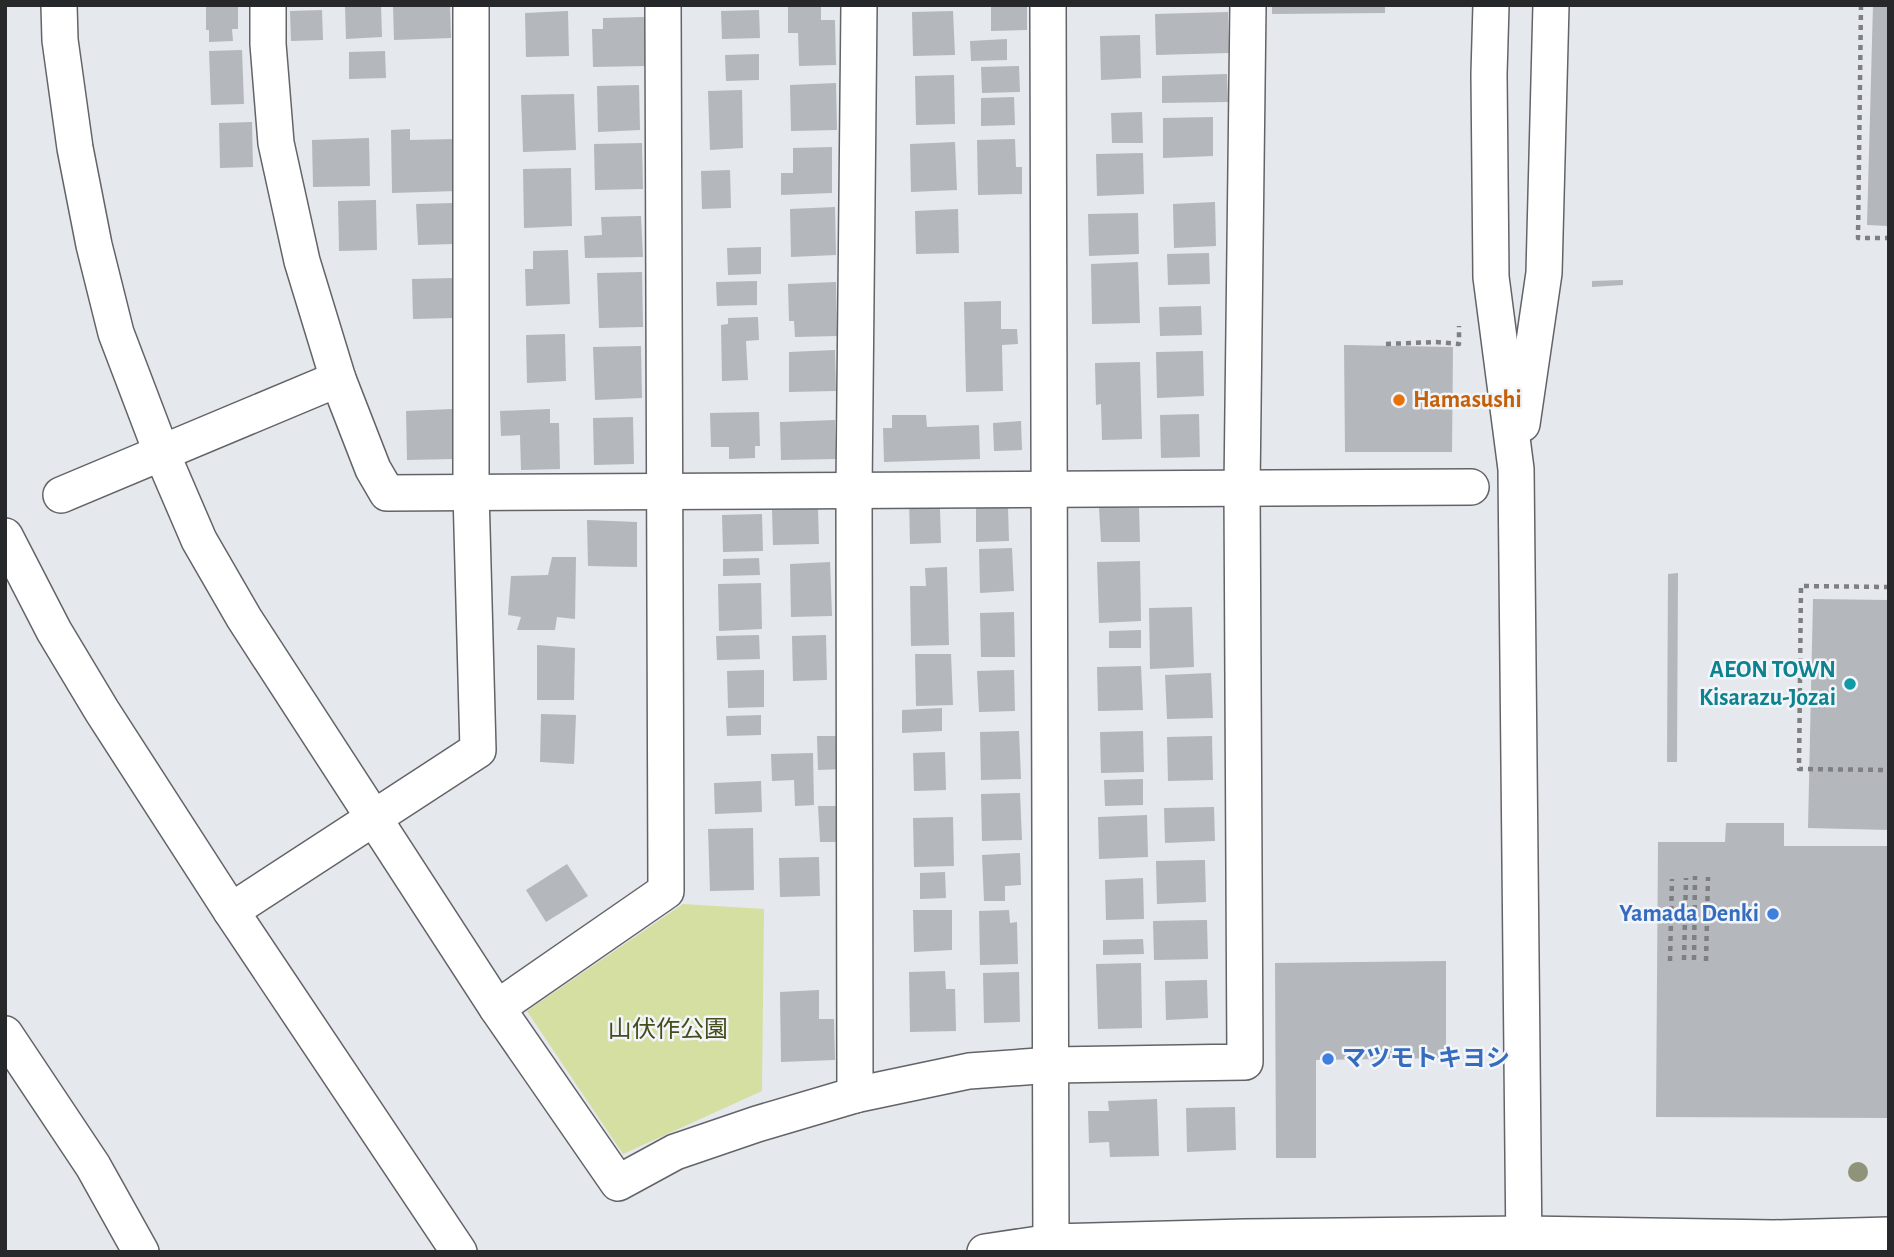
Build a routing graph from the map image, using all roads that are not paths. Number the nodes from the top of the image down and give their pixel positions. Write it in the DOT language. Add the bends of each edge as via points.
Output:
graph roads {
  1 [pos="59,5"];
  2 [pos="268,5"];
  3 [pos="471,5"];
  4 [pos="663,5"];
  5 [pos="859,5"];
  6 [pos="1048,5"];
  7 [pos="1248,5"];
  8 [pos="1491,5"];
  9 [pos="1551,5"];
  10 [pos="338,379"];
  11 [pos="162,454"];
  12 [pos="1516,470"];
  13 [pos="1471,487"];
  14 [pos="1242,488"];
  15 [pos="1049,489"];
  16 [pos="855,490"];
  17 [pos="666,491"];
  18 [pos="471,492"];
  19 [pos="61,495"];
  20 [pos="5,536"];
  21 [pos="374,818"];
  22 [pos="231,911"];
  23 [pos="497,1008"];
  24 [pos="5,1034"];
  25 [pos="1052,1065"];
  26 [pos="855,1095"];
  27 [pos="1889,1235"];
  28 [pos="1525,1243"];
  29 [pos="1800,1245"];
  30 [pos="1051,1247"];
  31 [pos="141,1252"];
  32 [pos="458,1252"];
  33 [pos="985,1252"];
  1 -- 11 [label="street" via="75,148 94,245 116,333"];
  2 -- 10 [label="street" via="276,143 302,261"];
  3 -- 18 [label="street"];
  4 -- 17 [label="street"];
  5 -- 16 [label="street"];
  6 -- 15 [label="street"];
  7 -- 14 [label="street"];
  8 -- 12 [label="street" via="1491,277"];
  9 -- 12 [label="street" via="1544,273"];
  10 -- 11 [label="street"];
  10 -- 18 [label="street" via="387,493"];
  11 -- 19 [label="street"];
  11 -- 21 [label="street" via="199,540 244,618"];
  12 -- 28 [label="street"];
  13 -- 14 [label="street"];
  14 -- 15 [label="street"];
  14 -- 25 [label="street" via="1245,1062"];
  15 -- 16 [label="street"];
  15 -- 25 [label="street"];
  16 -- 17 [label="street"];
  16 -- 26 [label="street"];
  17 -- 18 [label="street"];
  17 -- 23 [label="street" via="666,891"];
  18 -- 21 [label="street" via="478,750"];
  20 -- 22 [label="street" via="54,631"];
  21 -- 22 [label="street"];
  21 -- 23 [label="street"];
  22 -- 32 [label="street"];
  23 -- 26 [label="street" via="618,1182 675,1152"];
  24 -- 31 [label="street" via="93,1166"];
  25 -- 26 [label="street" via="969,1071"];
  25 -- 30 [label="street"];
  27 -- 29 [label="street"];
  28 -- 29 [label="street"];
  28 -- 30 [label="street" via="1245,1237"];
  30 -- 33 [label="street"];
}
